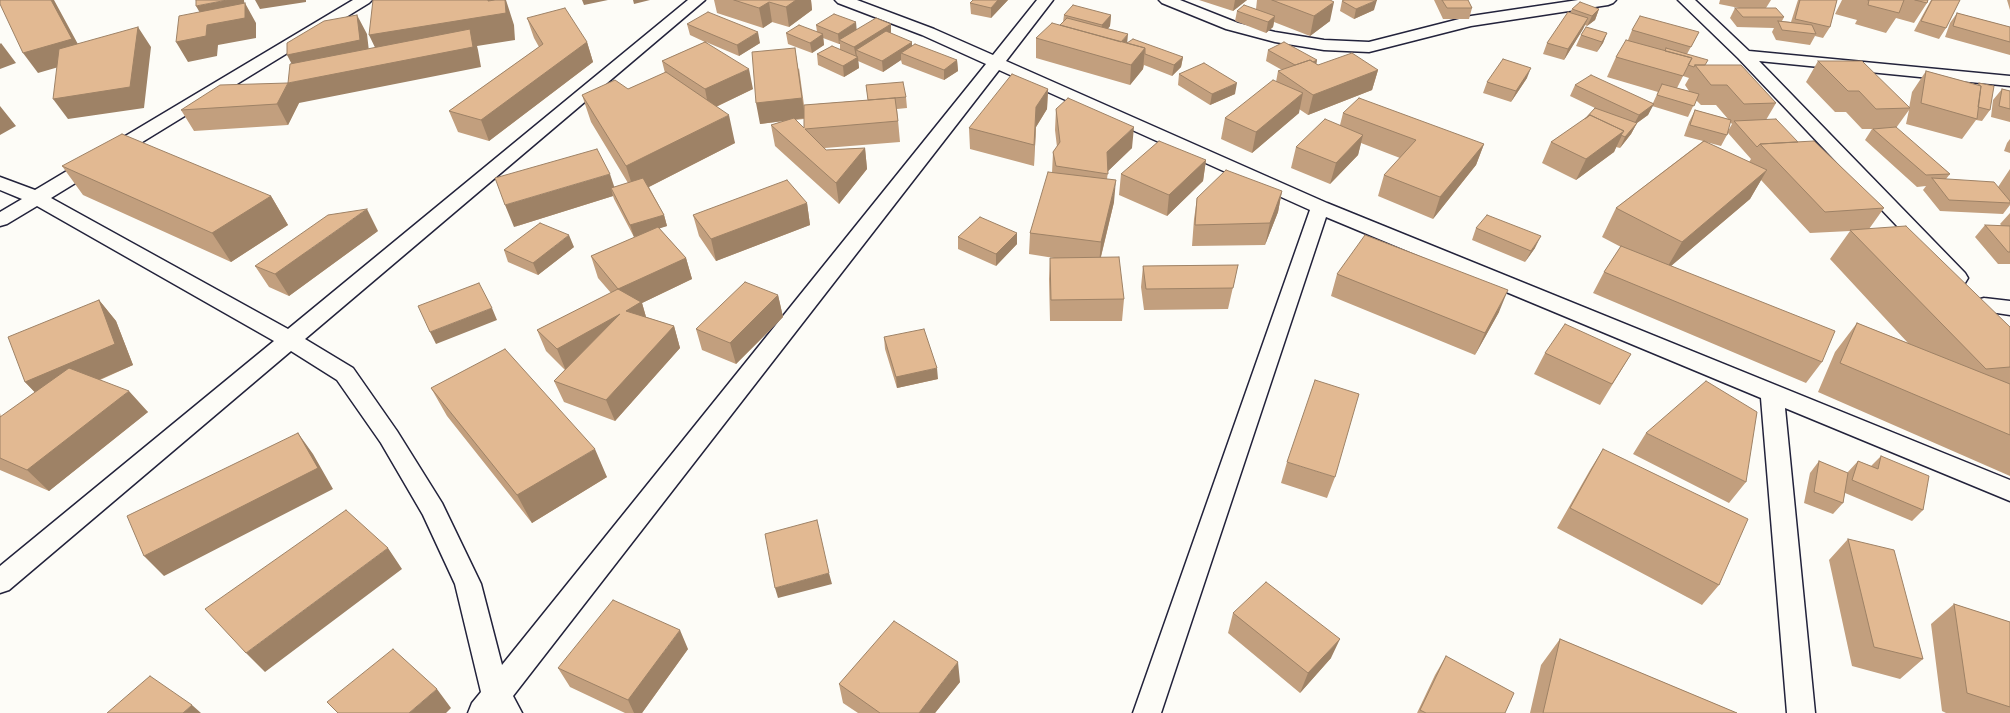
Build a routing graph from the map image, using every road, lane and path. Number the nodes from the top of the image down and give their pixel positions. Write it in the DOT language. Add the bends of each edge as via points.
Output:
graph roads {
  1 [pos="364,0"];
  2 [pos="697,0"];
  3 [pos="843,0"];
  4 [pos="1045,0"];
  5 [pos="1167,0"];
  6 [pos="1608,0"];
  7 [pos="1686,0"];
  8 [pos="1744,55"];
  9 [pos="995,62"];
  10 [pos="2010,81"];
  11 [pos="0,183"];
  12 [pos="37,198"];
  13 [pos="1320,207"];
  14 [pos="0,220"];
  15 [pos="2007,317"];
  16 [pos="290,340"];
  17 [pos="1772,393"];
  18 [pos="2010,491"];
  19 [pos="0,582"];
  20 [pos="495,707"];
  21 [pos="1147,713"];
  22 [pos="1801,713"];
  1 -- 12 [label="street"];
  2 -- 16 [label="street"];
  3 -- 9 [label="street" via="928,32"];
  4 -- 9 [label="street"];
  5 -- 6 [label="street" via="1232,26 1275,37 1324,46 1369,47 1471,21"];
  7 -- 8 [label="street"];
  8 -- 10 [label="street"];
  8 -- 15 [label="street" via="1975,296"];
  9 -- 13 [label="street"];
  9 -- 20 [label="street"];
  11 -- 12 [label="street"];
  12 -- 14 [label="street"];
  12 -- 16 [label="street"];
  13 -- 17 [label="street"];
  13 -- 21 [label="street"];
  16 -- 19 [label="street"];
  16 -- 20 [label="street" via="345,374 389,437 433,510 468,584"];
  17 -- 18 [label="street"];
  17 -- 22 [label="street"];
}
